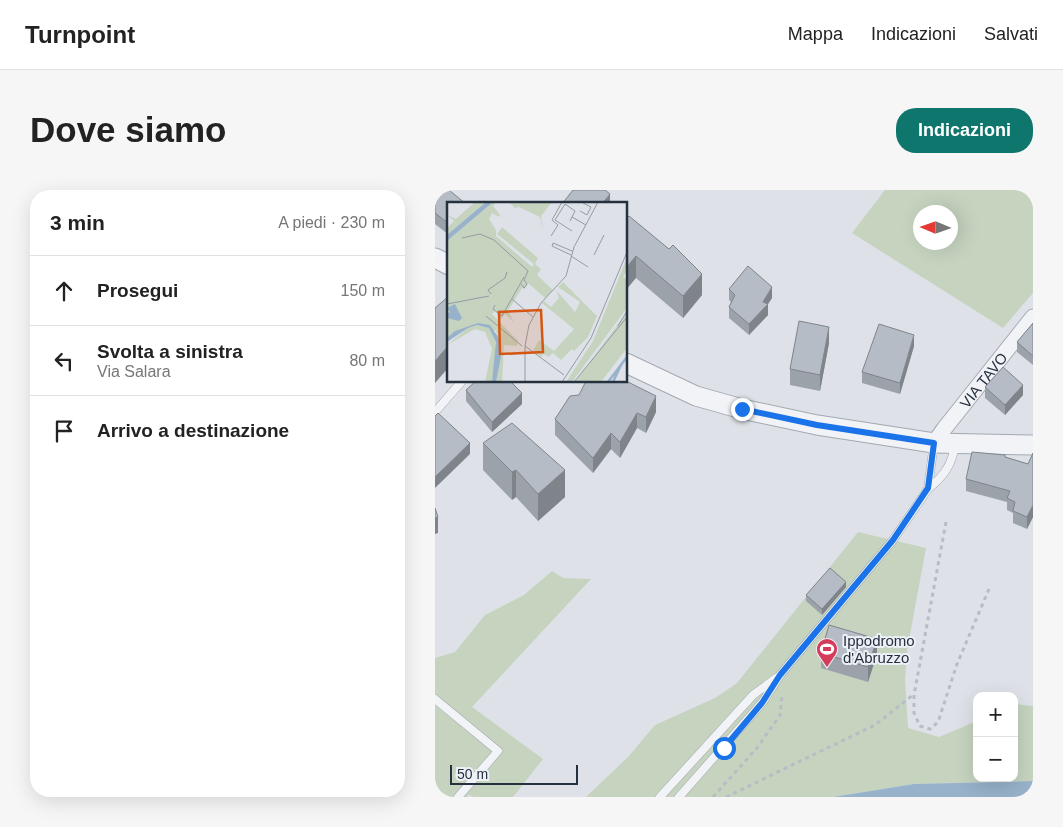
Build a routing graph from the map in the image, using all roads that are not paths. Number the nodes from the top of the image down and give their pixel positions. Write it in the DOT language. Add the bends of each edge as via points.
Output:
graph roads {
  1 [pos="435,258"];
  2 [pos="447,265"];
  3 [pos="1033,317"];
  4 [pos="627,363"];
  5 [pos="461,382"];
  6 [pos="435,412"];
  7 [pos="934,443"];
  8 [pos="955,445"];
  9 [pos="1033,445"];
  10 [pos="928,488"];
  11 [pos="780,675"];
  12 [pos="435,699"];
  13 [pos="458,797"];
  14 [pos="660,797"];
  15 [pos="679,797"];
  1 -- 2 [label="street"];
  3 -- 7 [label="street, VIA TAVO"];
  4 -- 7 [label="street" via="696,396 742,409 817,425"];
  5 -- 6 [label="lane"];
  7 -- 8 [label="street"];
  7 -- 10 [label="lane"];
  8 -- 9 [label="street"];
  8 -- 10 [label="lane" via="947,471"];
  10 -- 11 [label="lane" via="893,540"];
  11 -- 14 [label="lane" via="753,695"];
  11 -- 15 [label="lane" via="762,703"];
  12 -- 13 [label="lane" via="498,751"];
}
